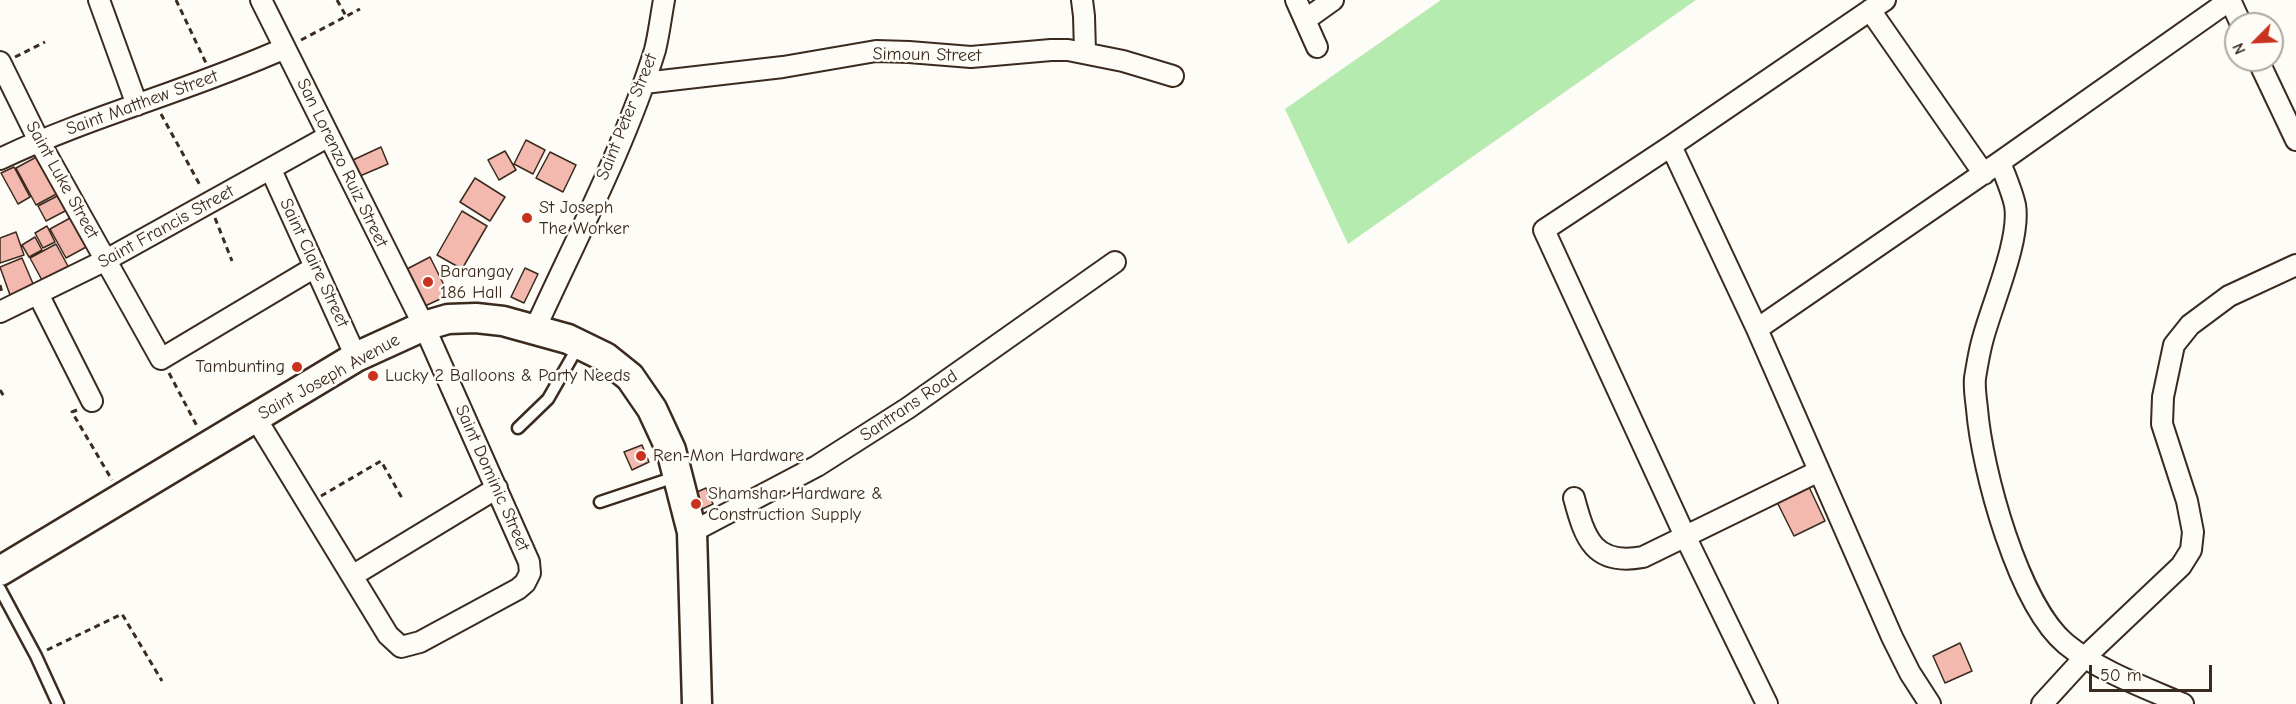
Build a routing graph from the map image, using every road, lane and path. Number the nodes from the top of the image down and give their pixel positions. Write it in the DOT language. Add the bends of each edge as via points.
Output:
graph roads {
  1 [pos="99,0"];
  2 [pos="176,0"];
  3 [pos="261,0"];
  4 [pos="337,0"];
  5 [pos="664,0"];
  6 [pos="1082,0"];
  7 [pos="1296,0"];
  8 [pos="1333,0"];
  9 [pos="2230,0"];
  10 [pos="1877,5"];
  11 [pos="360,9"];
  12 [pos="346,16"];
  13 [pos="1305,20"];
  14 [pos="45,42"];
  15 [pos="1317,47"];
  16 [pos="285,48"];
  17 [pos="1085,52"];
  18 [pos="1,67"];
  19 [pos="2264,72"];
  20 [pos="1173,76"];
  21 [pos="213,78"];
  22 [pos="644,83"];
  23 [pos="145,102"];
  24 [pos="329,136"];
  25 [pos="2296,140"];
  26 [pos="39,141"];
  27 [pos="1671,146"];
  28 [pos="0,159"];
  29 [pos="2000,162"];
  30 [pos="271,170"];
  31 [pos="1984,174"];
  32 [pos="210,204"];
  33 [pos="106,260"];
  34 [pos="231,261"];
  35 [pos="1114,262"];
  36 [pos="2296,265"];
  37 [pos="315,267"];
  38 [pos="38,294"];
  39 [pos="0,312"];
  40 [pos="424,326"];
  41 [pos="535,329"];
  42 [pos="1757,329"];
  43 [pos="580,345"];
  44 [pos="356,357"];
  45 [pos="161,359"];
  46 [pos="0,390"];
  47 [pos="5,398"];
  48 [pos="92,401"];
  49 [pos="72,412"];
  50 [pos="255,417"];
  51 [pos="518,428"];
  52 [pos="208,445"];
  53 [pos="1819,471"];
  54 [pos="679,476"];
  55 [pos="497,488"];
  56 [pos="122,497"];
  57 [pos="402,498"];
  58 [pos="1574,498"];
  59 [pos="600,502"];
  60 [pos="308,504"];
  61 [pos="692,532"];
  62 [pos="1685,536"];
  63 [pos="0,571"];
  64 [pos="352,576"];
  65 [pos="0,590"];
  66 [pos="36,656"];
  67 [pos="2085,657"];
  68 [pos="162,681"];
  69 [pos="58,704"];
  70 [pos="697,704"];
  71 [pos="1767,704"];
  72 [pos="1930,704"];
  73 [pos="2042,704"];
  74 [pos="2183,704"];
  1 -- 23 [label="street"];
  2 -- 21 [label="path"];
  3 -- 16 [label="street, San Lorenzo Ruiz Street"];
  4 -- 12 [label="path"];
  5 -- 22 [label="street, Saint Peter Street" via="656,47"];
  6 -- 17 [label="street"];
  7 -- 13 [label="street"];
  8 -- 13 [label="street"];
  9 -- 29 [label="street"];
  10 -- 27 [label="street"];
  10 -- 31 [label="street"];
  11 -- 12 [label="path"];
  12 -- 16 [label="path"];
  13 -- 15 [label="street"];
  14 -- 18 [label="path"];
  16 -- 21 [label="street, Saint Matthew Street"];
  16 -- 24 [label="street, San Lorenzo Ruiz Street"];
  17 -- 20 [label="street, Simoun Street"];
  17 -- 22 [label="street, Simoun Street" via="1051,50 972,57 876,51 783,67"];
  18 -- 26 [label="street, Saint Luke Street"];
  19 -- 25 [label="street"];
  21 -- 23 [label="street, Saint Matthew Street"];
  22 -- 41 [label="street, Saint Peter Street"];
  23 -- 26 [label="street, Saint Matthew Street"];
  23 -- 32 [label="path"];
  24 -- 30 [label="street, Saint Francis Street"];
  24 -- 40 [label="street, San Lorenzo Ruiz Street"];
  26 -- 28 [label="street, Saint Matthew Street"];
  26 -- 33 [label="street, Saint Luke Street"];
  27 -- 42 [label="street"];
  27 -- 62 [label="street" via="1544,230"];
  29 -- 31 [label="street"];
  29 -- 67 [label="street" via="2015,206 2015,225 1975,381 1979,434 2004,530 2025,583 2064,642"];
  30 -- 32 [label="street, Saint Francis Street"];
  30 -- 37 [label="street, Saint Claire Street"];
  31 -- 42 [label="street"];
  32 -- 33 [label="street, Saint Francis Street"];
  32 -- 34 [label="path"];
  33 -- 38 [label="street, Saint Francis Street"];
  33 -- 45 [label="street, Saint Luke Street"];
  35 -- 61 [label="street, Santrans Road" via="888,421 817,466"];
  36 -- 67 [label="street" via="2229,296 2190,325 2174,345 2163,397 2162,424 2187,501 2193,532 2191,550 2181,566"];
  37 -- 44 [label="street, Saint Claire Street"];
  37 -- 45 [label="street"];
  38 -- 39 [label="street, Saint Francis Street"];
  38 -- 48 [label="street"];
  40 -- 41 [label="main road, Saint Joseph Avenue" via="448,319 476,318"];
  40 -- 44 [label="main road, Saint Joseph Avenue"];
  40 -- 55 [label="street, Saint Dominic Street"];
  41 -- 43 [label="main road, Saint Joseph Avenue"];
  42 -- 53 [label="street"];
  43 -- 51 [label="lane" via="548,399"];
  43 -- 54 [label="main road, Saint Joseph Avenue" via="605,357 630,377 652,409"];
  44 -- 50 [label="main road, Saint Joseph Avenue"];
  45 -- 52 [label="path"];
  46 -- 47 [label="path"];
  49 -- 56 [label="path"];
  50 -- 52 [label="main road, Saint Joseph Avenue"];
  50 -- 60 [label="street, Saint Dominic Street"];
  52 -- 56 [label="main road, Saint Joseph Avenue"];
  53 -- 62 [label="street"];
  53 -- 72 [label="street" via="1892,637"];
  54 -- 59 [label="lane"];
  54 -- 61 [label="main road, Saint Joseph Avenue"];
  55 -- 64 [label="street"];
  55 -- 64 [label="street, Saint Dominic Street" via="529,562 530,573 518,590 420,642 401,647 388,635"];
  56 -- 63 [label="main road, Saint Joseph Avenue"];
  57 -- 60 [label="path" via="381,461"];
  58 -- 62 [label="street" via="1586,537 1609,557 1643,557"];
  60 -- 64 [label="street, Saint Dominic Street"];
  61 -- 70 [label="main road, Saint Joseph Avenue"];
  62 -- 71 [label="street"];
  65 -- 66 [label="lane"];
  66 -- 68 [label="path" via="122,614"];
  66 -- 69 [label="lane"];
  67 -- 73 [label="street"];
  67 -- 74 [label="street"];
}
